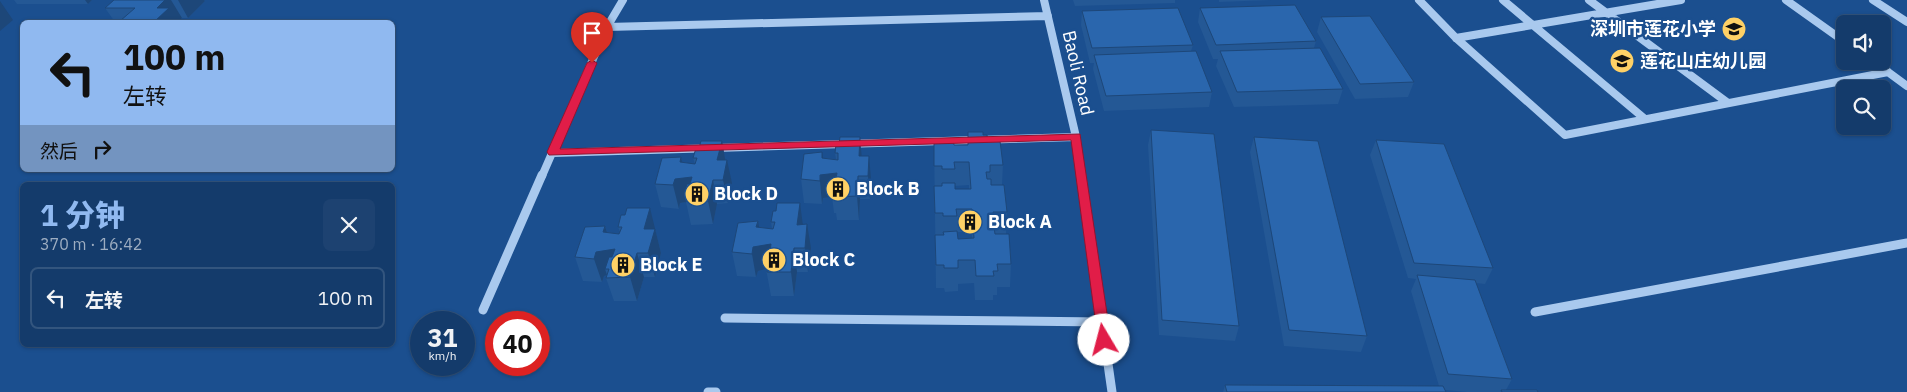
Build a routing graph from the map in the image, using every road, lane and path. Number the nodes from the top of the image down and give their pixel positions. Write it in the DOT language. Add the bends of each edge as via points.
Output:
graph roads {
  1 [pos="623,0"];
  2 [pos="1044,0"];
  3 [pos="1419,0"];
  4 [pos="1503,0"];
  5 [pos="1589,0"];
  6 [pos="1676,0"];
  7 [pos="1786,0"];
  8 [pos="1873,0"];
  9 [pos="1604,13"];
  10 [pos="1048,16"];
  11 [pos="1907,22"];
  12 [pos="1533,25"];
  13 [pos="607,27"];
  14 [pos="1836,36"];
  15 [pos="1456,38"];
  16 [pos="1885,70"];
  17 [pos="1888,72"];
  18 [pos="1907,86"];
  19 [pos="1728,103"];
  20 [pos="1645,119"];
  21 [pos="1076,136"];
  22 [pos="553,152"];
  23 [pos="1907,243"];
  24 [pos="483,310"];
  25 [pos="1535,312"];
  26 [pos="725,318"];
  27 [pos="1102,322"];
  28 [pos="708,392"];
  29 [pos="716,392"];
  30 [pos="1112,392"];
  1 -- 13 [label="street"];
  2 -- 10 [label="street, Baoli Road"];
  3 -- 15 [label="street"];
  4 -- 12 [label="street"];
  5 -- 9 [label="street"];
  6 -- 9 [label="street"];
  7 -- 14 [label="street"];
  8 -- 11 [label="street"];
  9 -- 12 [label="street"];
  9 -- 19 [label="street"];
  10 -- 13 [label="street"];
  10 -- 21 [label="street, Baoli Road"];
  12 -- 15 [label="street"];
  12 -- 20 [label="street"];
  13 -- 22 [label="street"];
  15 -- 20 [label="street" via="1565,135"];
  16 -- 17 [label="street"];
  17 -- 18 [label="street"];
  17 -- 19 [label="street"];
  19 -- 20 [label="street"];
  21 -- 22 [label="street"];
  21 -- 27 [label="street, Baoli Road"];
  22 -- 24 [label="street"];
  23 -- 25 [label="street"];
  26 -- 27 [label="street"];
  27 -- 30 [label="street, Baoli Road"];
  28 -- 29 [label="street"];
}
